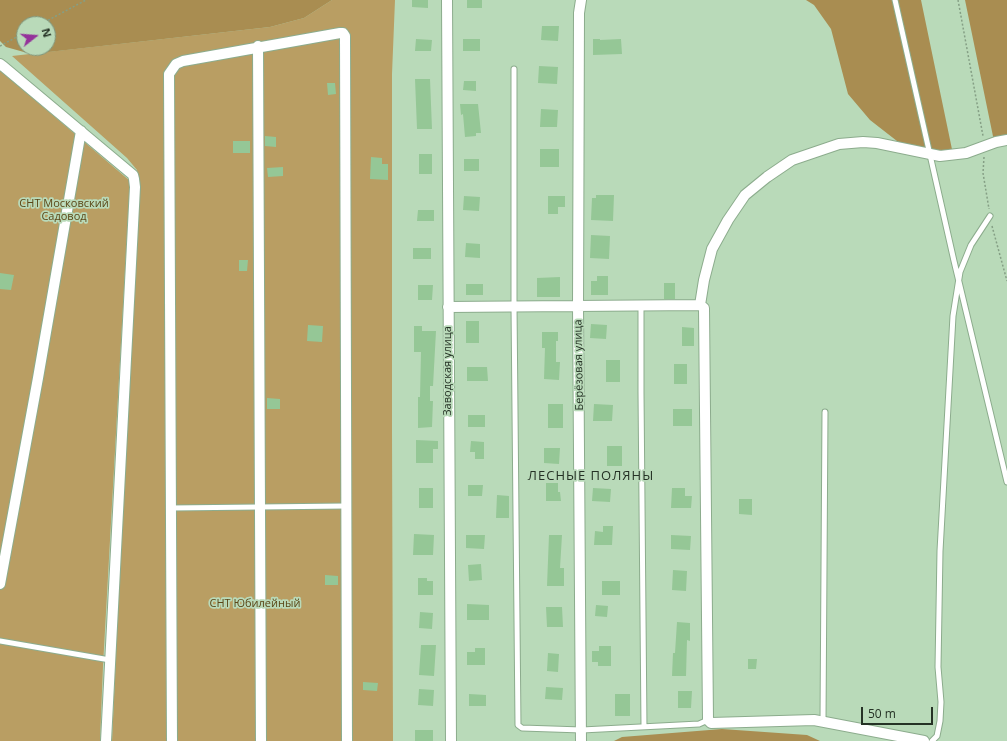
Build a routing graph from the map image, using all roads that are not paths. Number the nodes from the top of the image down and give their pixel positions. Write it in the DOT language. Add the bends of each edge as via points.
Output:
graph roads {
  1 [pos="447,0"];
  2 [pos="581,0"];
  3 [pos="895,0"];
  4 [pos="258,46"];
  5 [pos="0,64"];
  6 [pos="514,69"];
  7 [pos="81,131"];
  8 [pos="1007,140"];
  9 [pos="930,154"];
  10 [pos="990,216"];
  11 [pos="958,281"];
  12 [pos="700,305"];
  13 [pos="514,306"];
  14 [pos="578,306"];
  15 [pos="641,306"];
  16 [pos="448,307"];
  17 [pos="825,412"];
  18 [pos="1007,482"];
  19 [pos="346,506"];
  20 [pos="260,507"];
  21 [pos="171,508"];
  22 [pos="0,584"];
  23 [pos="0,641"];
  24 [pos="110,660"];
  25 [pos="708,720"];
  26 [pos="823,721"];
  27 [pos="644,727"];
  28 [pos="582,730"];
  29 [pos="106,741"];
  30 [pos="172,741"];
  31 [pos="261,741"];
  32 [pos="347,741"];
  33 [pos="451,741"];
  34 [pos="581,741"];
  35 [pos="924,741"];
  36 [pos="932,741"];
  1 -- 16 [label="street, Заводская улица"];
  2 -- 14 [label="street, Берёзовая улица"];
  3 -- 9 [label="lane"];
  4 -- 19 [label="street" via="340,33 346,36"];
  4 -- 20 [label="street"];
  4 -- 21 [label="street" via="183,61 176,64 169,74"];
  5 -- 7 [label="street"];
  6 -- 13 [label="lane"];
  7 -- 22 [label="street"];
  7 -- 24 [label="street" via="133,175 135,187"];
  8 -- 9 [label="street" via="966,153 940,156"];
  9 -- 11 [label="lane"];
  9 -- 12 [label="street" via="863,142 839,144 792,160 745,195 728,220 712,250"];
  10 -- 11 [label="lane" via="971,245"];
  11 -- 18 [label="lane"];
  11 -- 36 [label="lane" via="953,316 940,551 940,720 937,736"];
  12 -- 15 [label="street"];
  12 -- 25 [label="street" via="704,308 705,315"];
  13 -- 14 [label="street"];
  13 -- 16 [label="street"];
  13 -- 28 [label="lane" via="518,725 522,728"];
  14 -- 15 [label="street"];
  14 -- 28 [label="street, Берёзовая улица"];
  15 -- 27 [label="lane"];
  16 -- 33 [label="street, Заводская улица"];
  17 -- 26 [label="lane"];
  19 -- 20 [label="lane"];
  19 -- 32 [label="street"];
  20 -- 21 [label="lane"];
  20 -- 31 [label="street"];
  21 -- 30 [label="street"];
  23 -- 24 [label="lane"];
  24 -- 29 [label="street"];
  25 -- 26 [label="street" via="711,723"];
  25 -- 27 [label="lane" via="698,724"];
  26 -- 35 [label="street"];
  27 -- 28 [label="lane"];
  28 -- 34 [label="street, Берёзовая улица"];
}
